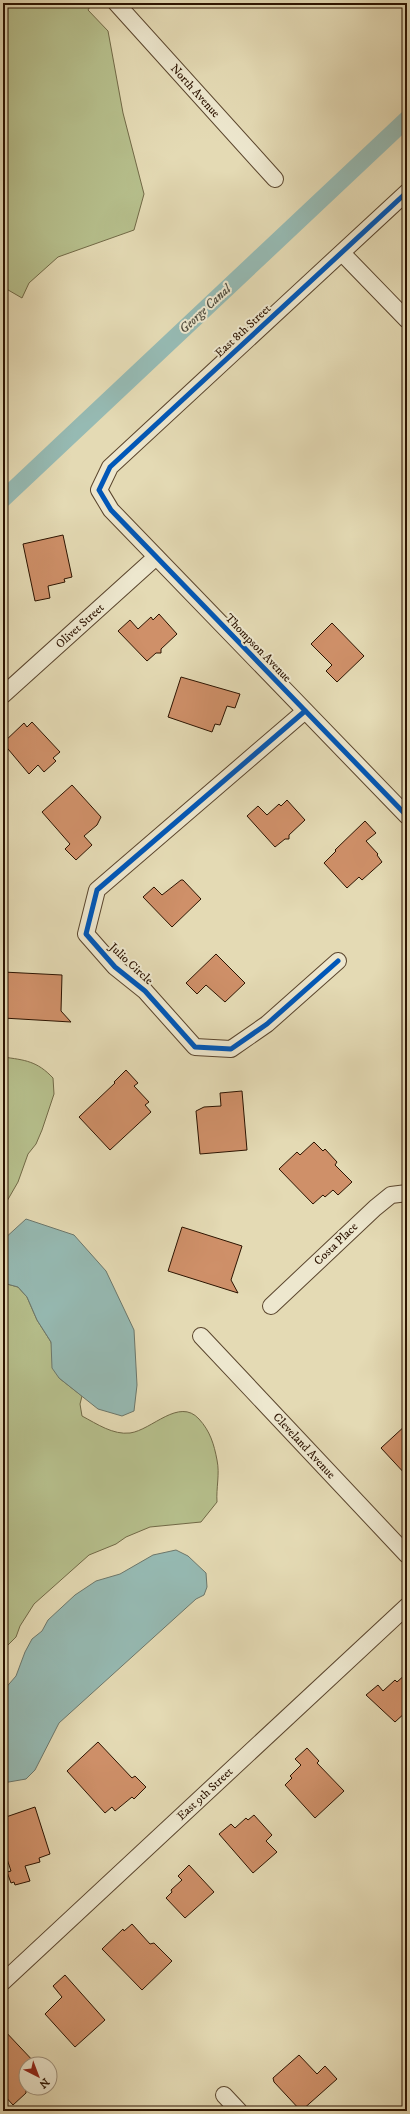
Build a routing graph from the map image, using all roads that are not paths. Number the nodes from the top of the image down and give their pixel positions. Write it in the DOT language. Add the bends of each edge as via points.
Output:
graph roads {
  1 [pos="116,3"];
  2 [pos="275,179"];
  3 [pos="407,192"];
  4 [pos="342,253"];
  5 [pos="407,320"];
  6 [pos="99,490"];
  7 [pos="156,557"];
  8 [pos="3,695"];
  9 [pos="305,711"];
  10 [pos="407,816"];
  11 [pos="338,961"];
  12 [pos="407,1193"];
  13 [pos="271,1306"];
  14 [pos="201,1336"];
  15 [pos="407,1555"];
  16 [pos="407,1606"];
  17 [pos="3,1982"];
  18 [pos="224,2095"];
  19 [pos="239,2111"];
  1 -- 2 [label="street, North Avenue"];
  3 -- 4 [label="street, East 8th Street"];
  4 -- 5 [label="street"];
  4 -- 6 [label="street, East 8th Street" via="110,467"];
  6 -- 7 [label="street, Thompson Avenue" via="110,510"];
  7 -- 8 [label="street, Olivet Street"];
  7 -- 9 [label="street, Thompson Avenue"];
  9 -- 10 [label="street, Thompson Avenue"];
  9 -- 11 [label="street, Julio Circle" via="97,890 86,934 115,967 145,990 195,1047 230,1049 268,1024"];
  12 -- 13 [label="street, Costa Place" via="391,1195 375,1208"];
  14 -- 15 [label="street, Cleveland Avenue"];
  16 -- 17 [label="street, East 9th Street"];
  18 -- 19 [label="street"];
}
